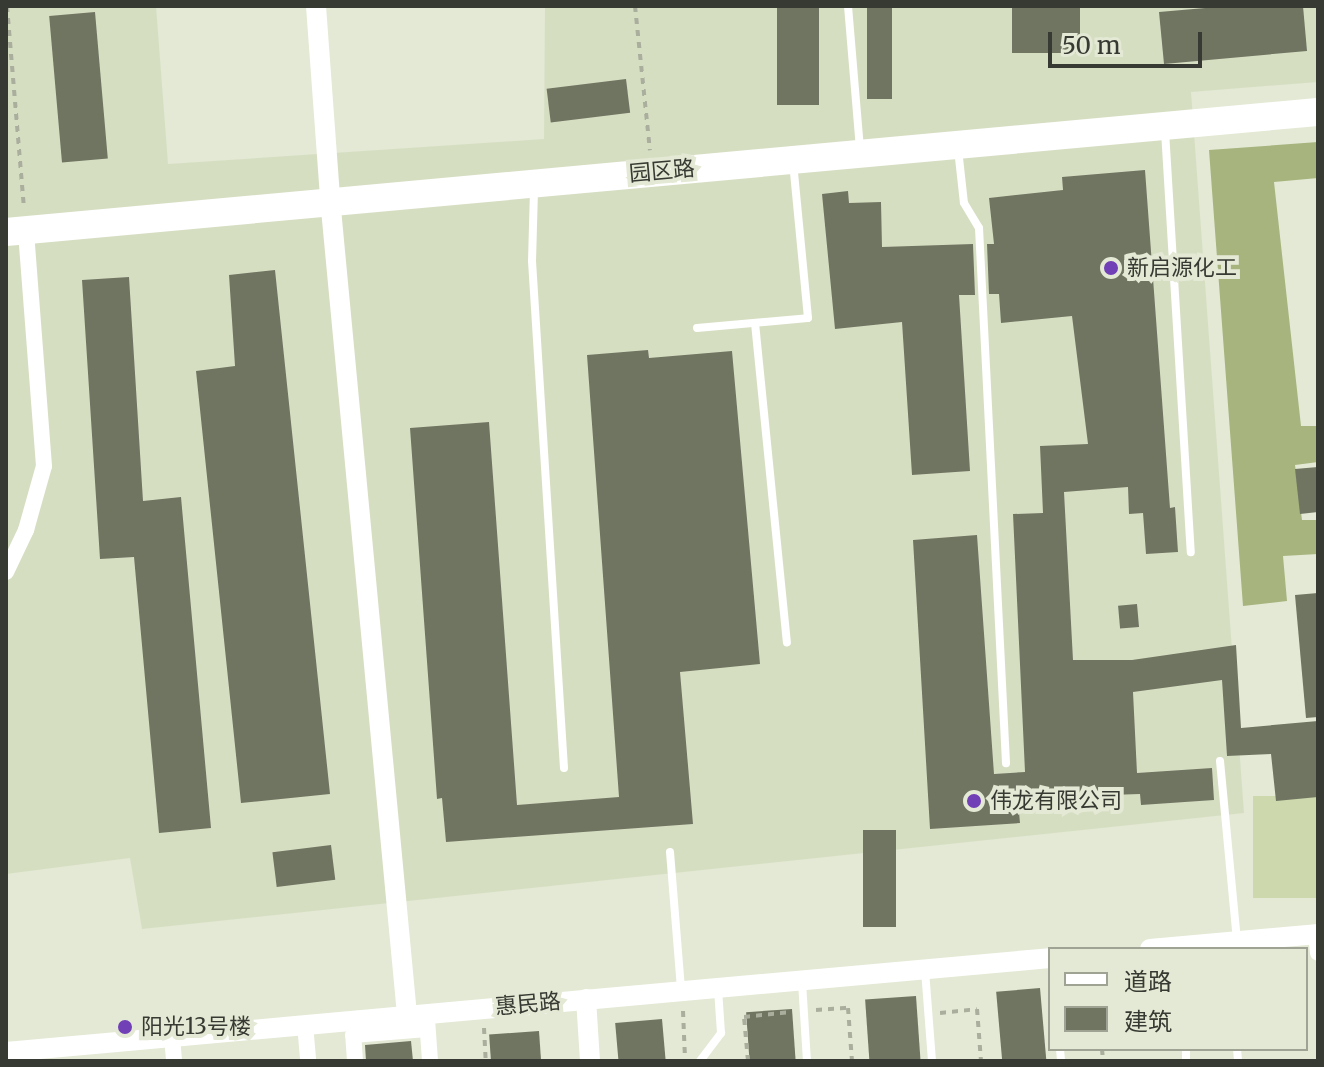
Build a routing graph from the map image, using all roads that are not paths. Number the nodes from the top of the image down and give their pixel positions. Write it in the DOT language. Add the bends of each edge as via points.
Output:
graph roads {
  1 [pos="316,6"];
  2 [pos="848,6"];
  3 [pos="1318,112"];
  4 [pos="1165,126"];
  5 [pos="957,144"];
  6 [pos="861,153"];
  7 [pos="793,160"];
  8 [pos="535,183"];
  9 [pos="330,201"];
  10 [pos="16,231"];
  11 [pos="755,323"];
  12 [pos="697,328"];
  13 [pos="1191,552"];
  14 [pos="6,572"];
  15 [pos="787,642"];
  16 [pos="1220,761"];
  17 [pos="1006,763"];
  18 [pos="564,768"];
  19 [pos="670,852"];
  20 [pos="1237,942"];
  21 [pos="1315,945"];
  22 [pos="1188,947"];
  23 [pos="1048,958"];
  24 [pos="925,969"];
  25 [pos="802,980"];
  26 [pos="718,987"];
  27 [pos="682,997"];
  28 [pos="586,999"];
  29 [pos="420,1019"];
  30 [pos="305,1024"];
  31 [pos="172,1037"];
  32 [pos="6,1052"];
  33 [pos="94,1052"];
  34 [pos="174,1061"];
  35 [pos="308,1061"];
  36 [pos="355,1061"];
  37 [pos="430,1061"];
  38 [pos="590,1061"];
  39 [pos="700,1061"];
  40 [pos="807,1061"];
  41 [pos="932,1061"];
  1 -- 9 [label="street"];
  2 -- 6 [label="lane"];
  3 -- 4 [label="highway, 园区路"];
  4 -- 5 [label="highway, 园区路"];
  4 -- 13 [label="lane"];
  5 -- 6 [label="highway, 园区路"];
  5 -- 17 [label="lane" via="964,203 979,228"];
  6 -- 7 [label="highway, 园区路"];
  7 -- 8 [label="highway, 园区路"];
  7 -- 11 [label="lane" via="808,318"];
  8 -- 9 [label="highway, 园区路"];
  8 -- 18 [label="lane" via="532,261"];
  9 -- 10 [label="highway, 园区路"];
  9 -- 29 [label="street"];
  10 -- 14 [label="street" via="44,466 26,530"];
  11 -- 12 [label="lane"];
  11 -- 15 [label="lane"];
  16 -- 20 [label="lane"];
  19 -- 27 [label="lane"];
  20 -- 21 [label="street"];
  20 -- 22 [label="street"];
  23 -- 24 [label="street, 惠民路"];
  24 -- 25 [label="street, 惠民路"];
  24 -- 41 [label="lane"];
  25 -- 26 [label="street, 惠民路"];
  25 -- 40 [label="lane"];
  26 -- 27 [label="street, 惠民路"];
  26 -- 39 [label="lane" via="721,1033"];
  27 -- 28 [label="street, 惠民路"];
  28 -- 29 [label="street, 惠民路"];
  28 -- 38 [label="street"];
  29 -- 30 [label="street, 惠民路"];
  29 -- 36 [label="street" via="353,1035"];
  29 -- 37 [label="street"];
  30 -- 31 [label="street, 惠民路"];
  30 -- 35 [label="street"];
  31 -- 33 [label="street, 惠民路"];
  31 -- 34 [label="street"];
  32 -- 33 [label="street, 惠民路"];
}
